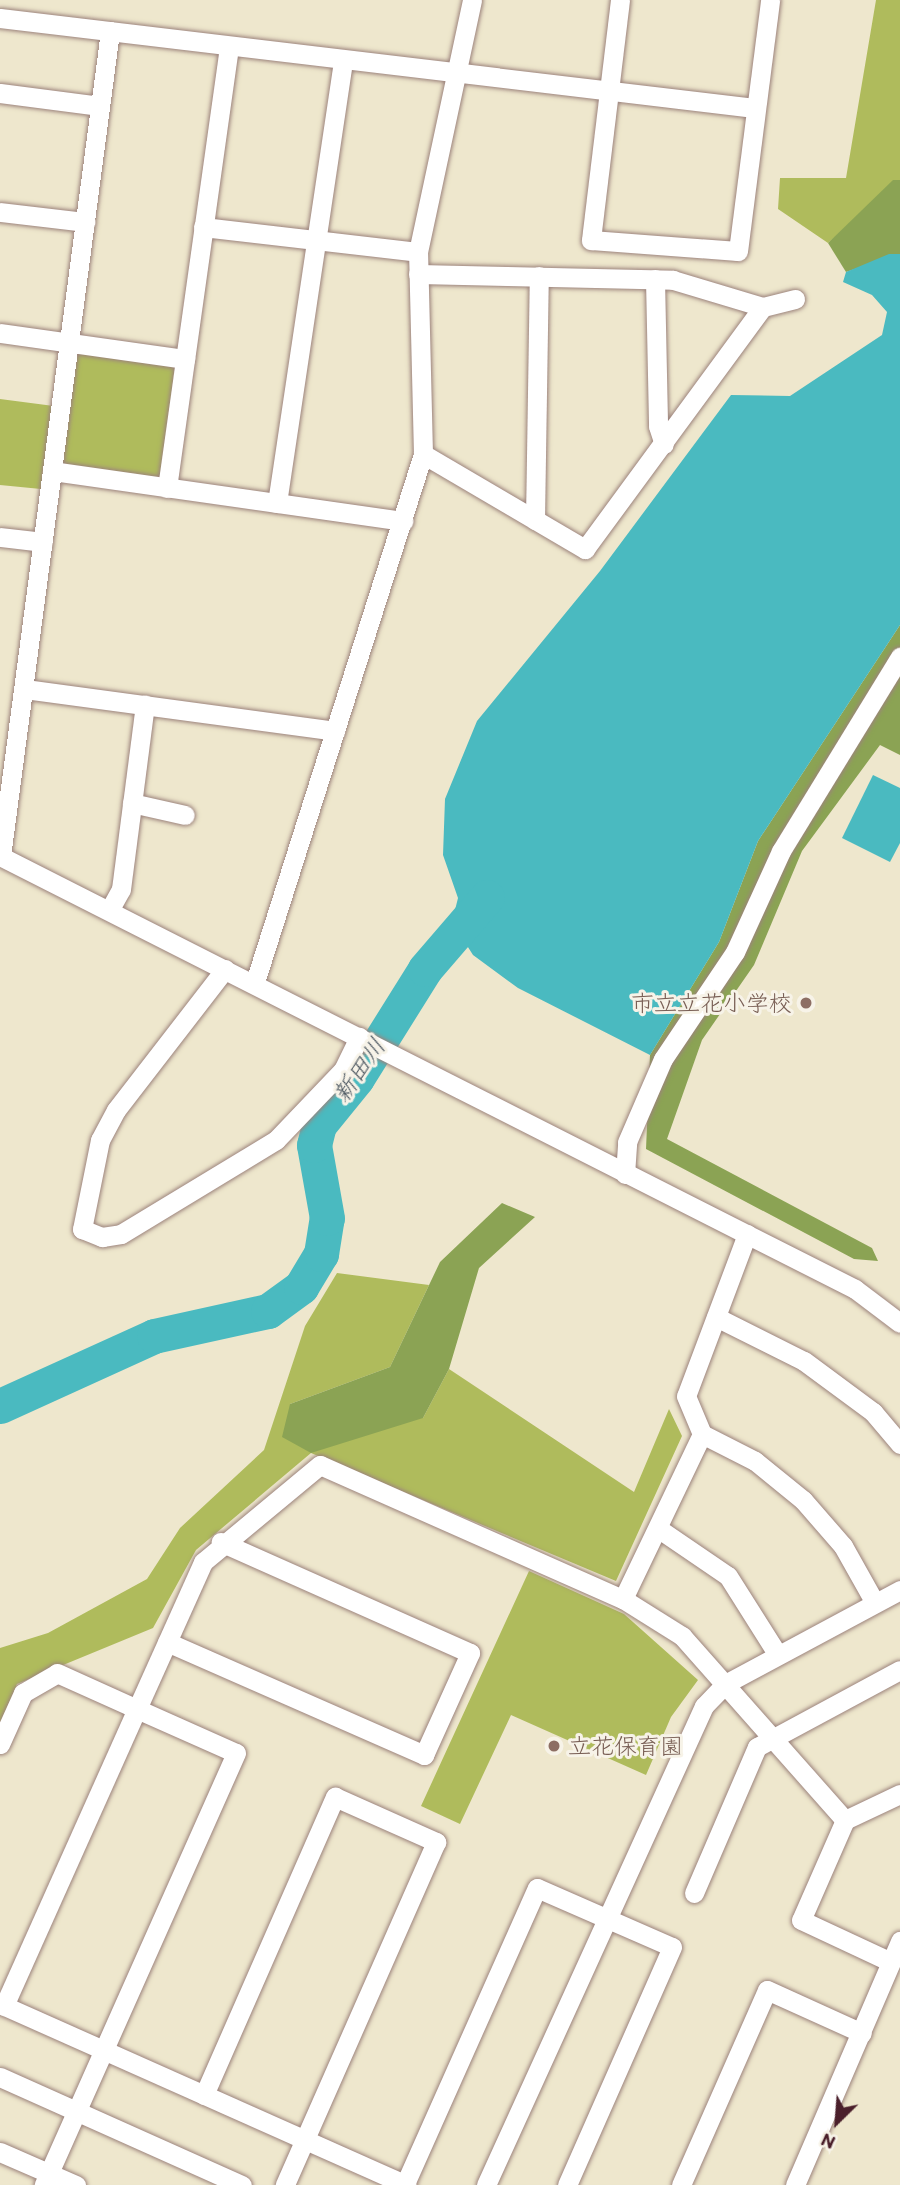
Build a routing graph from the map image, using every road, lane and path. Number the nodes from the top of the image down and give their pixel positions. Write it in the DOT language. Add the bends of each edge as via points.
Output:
graph roads {
  1 [pos="472,0"];
  2 [pos="620,0"];
  3 [pos="770,0"];
  4 [pos="0,18"];
  5 [pos="110,31"];
  6 [pos="229,46"];
  7 [pos="344,60"];
  8 [pos="456,74"];
  9 [pos="609,92"];
  10 [pos="0,93"];
  11 [pos="100,106"];
  12 [pos="755,107"];
  13 [pos="0,212"];
  14 [pos="85,222"];
  15 [pos="204,227"];
  16 [pos="315,241"];
  17 [pos="418,252"];
  18 [pos="418,274"];
  19 [pos="539,276"];
  20 [pos="655,279"];
  21 [pos="795,299"];
  22 [pos="763,307"];
  23 [pos="0,333"];
  24 [pos="69,343"];
  25 [pos="185,359"];
  26 [pos="664,444"];
  27 [pos="423,454"];
  28 [pos="52,471"];
  29 [pos="167,488"];
  30 [pos="277,503"];
  31 [pos="535,520"];
  32 [pos="403,521"];
  33 [pos="0,537"];
  34 [pos="43,542"];
  35 [pos="900,657"];
  36 [pos="25,689"];
  37 [pos="145,705"];
  38 [pos="335,732"];
  39 [pos="132,803"];
  40 [pos="186,815"];
  41 [pos="1,856"];
  42 [pos="110,909"];
  43 [pos="225,969"];
  44 [pos="255,982"];
  45 [pos="359,1037"];
  46 [pos="625,1174"];
  47 [pos="747,1234"];
  48 [pos="716,1317"];
  49 [pos="900,1322"];
  50 [pos="702,1434"];
  51 [pos="900,1444"];
  52 [pos="659,1529"];
  53 [pos="221,1542"];
  54 [pos="900,1590"];
  55 [pos="623,1599"];
  56 [pos="874,1603"];
  57 [pos="167,1642"];
  58 [pos="778,1655"];
  59 [pos="900,1670"];
  60 [pos="725,1684"];
  61 [pos="137,1709"];
  62 [pos="771,1737"];
  63 [pos="0,1744"];
  64 [pos="900,1794"];
  65 [pos="845,1820"];
  66 [pos="694,1893"];
  67 [pos="604,1917"];
  68 [pos="900,1941"];
  69 [pos="891,1962"];
  70 [pos="2,2005"];
  71 [pos="862,2033"];
  72 [pos="104,2050"];
  73 [pos="0,2077"];
  74 [pos="204,2095"];
  75 [pos="77,2112"];
  76 [pos="305,2140"];
  77 [pos="0,2152"];
  78 [pos="47,2179"];
  79 [pos="76,2185"];
  80 [pos="242,2185"];
  81 [pos="285,2185"];
  82 [pos="406,2185"];
  83 [pos="486,2185"];
  84 [pos="567,2185"];
  85 [pos="681,2185"];
  86 [pos="795,2185"];
  1 -- 8 [label="street"];
  2 -- 9 [label="street"];
  3 -- 12 [label="street"];
  4 -- 5 [label="street"];
  5 -- 6 [label="street"];
  5 -- 11 [label="street"];
  6 -- 7 [label="street"];
  6 -- 15 [label="street"];
  7 -- 8 [label="street"];
  7 -- 16 [label="street"];
  8 -- 9 [label="street"];
  8 -- 17 [label="street"];
  9 -- 12 [label="street"];
  9 -- 12 [label="street" via="592,240 738,251"];
  10 -- 11 [label="street"];
  11 -- 14 [label="street"];
  13 -- 14 [label="street"];
  14 -- 24 [label="street"];
  15 -- 16 [label="street"];
  15 -- 25 [label="street"];
  16 -- 17 [label="street"];
  16 -- 30 [label="street"];
  17 -- 18 [label="street"];
  18 -- 19 [label="street"];
  18 -- 27 [label="street"];
  19 -- 20 [label="street"];
  19 -- 31 [label="street"];
  20 -- 22 [label="street"];
  20 -- 26 [label="street" via="658,426"];
  21 -- 22 [label="street"];
  22 -- 26 [label="street"];
  23 -- 24 [label="street"];
  24 -- 25 [label="street"];
  24 -- 28 [label="street"];
  25 -- 29 [label="street"];
  26 -- 31 [label="street" via="585,548"];
  27 -- 31 [label="street"];
  27 -- 32 [label="street"];
  28 -- 29 [label="street"];
  28 -- 34 [label="street"];
  29 -- 30 [label="street"];
  30 -- 32 [label="street"];
  32 -- 38 [label="street"];
  33 -- 34 [label="street"];
  34 -- 36 [label="street"];
  35 -- 46 [label="street" via="781,851 735,951 663,1059 627,1142"];
  36 -- 37 [label="street"];
  36 -- 41 [label="street"];
  37 -- 38 [label="street"];
  37 -- 39 [label="street"];
  38 -- 44 [label="street"];
  39 -- 40 [label="street"];
  39 -- 42 [label="street" via="121,889"];
  41 -- 42 [label="street"];
  42 -- 43 [label="street"];
  43 -- 44 [label="street"];
  43 -- 45 [label="street" via="116,1110 100,1140 82,1229 102,1237 121,1234 276,1140 343,1070"];
  44 -- 45 [label="street"];
  45 -- 46 [label="street"];
  46 -- 47 [label="street"];
  47 -- 48 [label="street"];
  47 -- 49 [label="street" via="855,1289"];
  48 -- 50 [label="street" via="686,1396"];
  48 -- 51 [label="street" via="804,1361 873,1412"];
  50 -- 52 [label="street"];
  50 -- 56 [label="street" via="755,1461 803,1500 843,1546"];
  52 -- 55 [label="street"];
  52 -- 58 [label="street" via="728,1576"];
  53 -- 55 [label="street" via="320,1465"];
  53 -- 57 [label="street" via="203,1562"];
  53 -- 57 [label="street" via="470,1653 424,1755"];
  54 -- 56 [label="street"];
  55 -- 60 [label="street" via="682,1636"];
  56 -- 58 [label="street"];
  57 -- 61 [label="street"];
  58 -- 60 [label="street"];
  59 -- 62 [label="street"];
  60 -- 62 [label="street"];
  60 -- 67 [label="street" via="685,1736"];
  61 -- 63 [label="street" via="57,1673 23,1693"];
  61 -- 70 [label="street"];
  61 -- 72 [label="street" via="236,1753"];
  62 -- 65 [label="street"];
  62 -- 66 [label="street" via="757,1747"];
  64 -- 65 [label="street"];
  65 -- 69 [label="street" via="801,1920"];
  67 -- 82 [label="street" via="537,1888"];
  67 -- 83 [label="street"];
  67 -- 84 [label="street" via="672,1947"];
  68 -- 69 [label="street"];
  69 -- 71 [label="street"];
  70 -- 72 [label="street"];
  71 -- 85 [label="street" via="767,1990"];
  71 -- 86 [label="street"];
  72 -- 74 [label="street"];
  72 -- 75 [label="street"];
  73 -- 75 [label="street"];
  74 -- 76 [label="street"];
  74 -- 76 [label="street" via="335,1797 425,1837 436,1842"];
  75 -- 78 [label="street"];
  75 -- 80 [label="street"];
  76 -- 81 [label="street"];
  76 -- 82 [label="street"];
  77 -- 78 [label="street"];
  78 -- 79 [label="street"];
}
